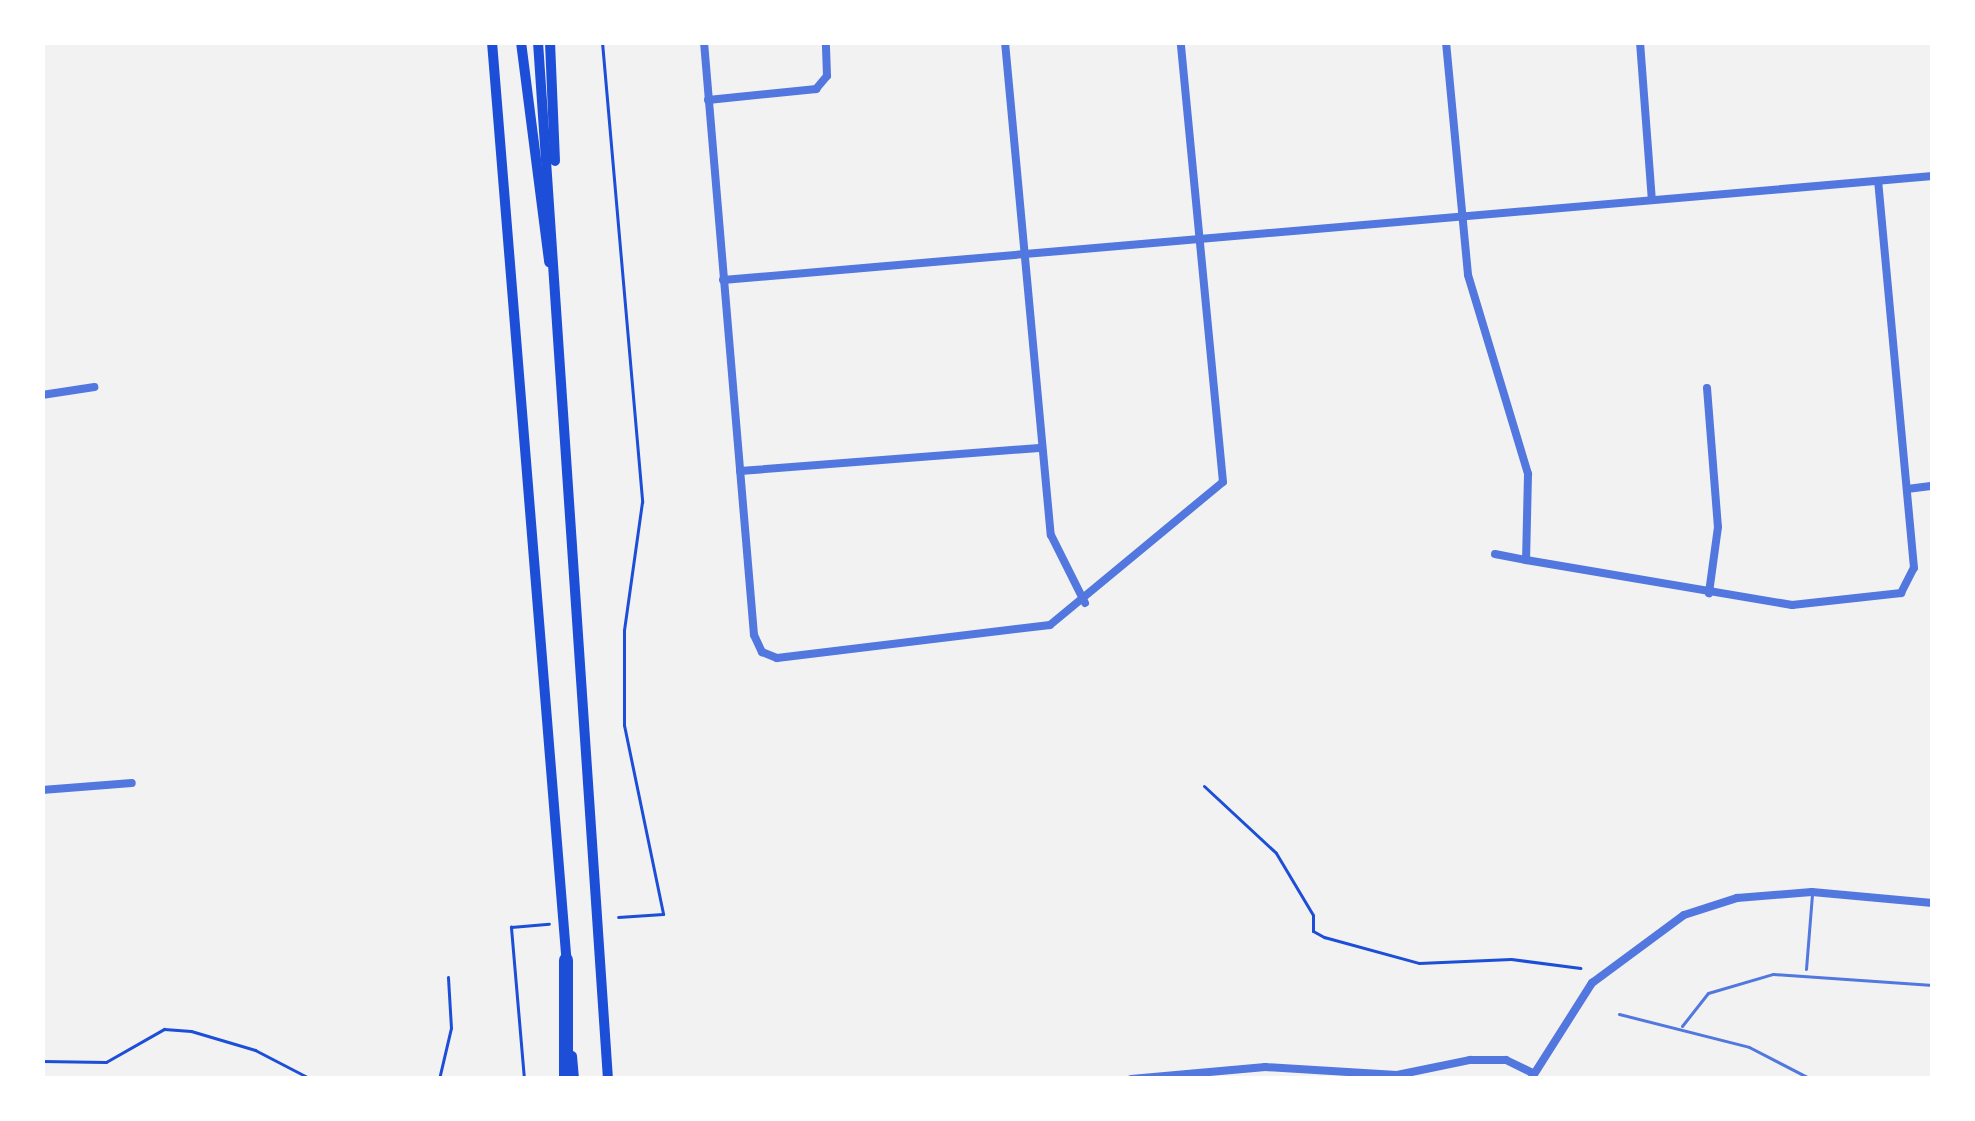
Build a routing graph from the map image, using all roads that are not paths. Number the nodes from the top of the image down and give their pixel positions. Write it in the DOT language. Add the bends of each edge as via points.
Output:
graph roads {
  1 [pos="492,42"];
  2 [pos="521,42"];
  3 [pos="538,42"];
  4 [pos="550,42"];
  5 [pos="704,42"];
  6 [pos="826,42"];
  7 [pos="1005,42"];
  8 [pos="1181,42"];
  9 [pos="1446,42"];
  10 [pos="1640,42"];
  11 [pos="708,100"];
  12 [pos="1933,176"];
  13 [pos="1878,182"];
  14 [pos="1652,200"];
  15 [pos="1462,217"];
  16 [pos="554,225"];
  17 [pos="1198,240"];
  18 [pos="1024,256"];
  19 [pos="723,280"];
  20 [pos="556,319"];
  21 [pos="94,387"];
  22 [pos="1707,388"];
  23 [pos="42,395"];
  24 [pos="1040,448"];
  25 [pos="740,471"];
  26 [pos="1933,486"];
  27 [pos="1907,489"];
  28 [pos="1495,554"];
  29 [pos="1526,560"];
  30 [pos="1709,593"];
  31 [pos="1085,603"];
  32 [pos="132,783"];
  33 [pos="42,790"];
  34 [pos="1812,892"];
  35 [pos="1933,903"];
  36 [pos="566,960"];
  37 [pos="1806,970"];
  38 [pos="1933,985"];
  39 [pos="1619,1014"];
  40 [pos="1682,1026"];
  41 [pos="1532,1076"];
  42 [pos="570,1079"];
  43 [pos="608,1079"];
  44 [pos="1131,1079"];
  45 [pos="1811,1079"];
  1 -- 36 [label="main road"];
  2 -- 20 [label="main road"];
  3 -- 16 [label="main road"];
  4 -- 16 [label="main road"];
  5 -- 11 [label="street"];
  6 -- 11 [label="street" via="827,76 816,89"];
  7 -- 18 [label="street"];
  8 -- 17 [label="street"];
  9 -- 15 [label="street"];
  10 -- 14 [label="street"];
  11 -- 19 [label="street"];
  12 -- 13 [label="street"];
  13 -- 14 [label="street"];
  13 -- 27 [label="street"];
  14 -- 15 [label="street"];
  15 -- 17 [label="street"];
  15 -- 29 [label="street" via="1477,318 1522,439 1530,498"];
  16 -- 20 [label="main road"];
  17 -- 18 [label="street"];
  17 -- 31 [label="street" via="1223,482"];
  18 -- 19 [label="street"];
  18 -- 24 [label="street"];
  19 -- 25 [label="street"];
  20 -- 43 [label="main road"];
  21 -- 23 [label="street"];
  22 -- 30 [label="street" via="1718,526"];
  24 -- 25 [label="street"];
  24 -- 31 [label="street" via="1051,535"];
  25 -- 31 [label="street" via="754,635 769,656 1020,633"];
  26 -- 27 [label="street"];
  27 -- 30 [label="street" via="1914,568 1901,593 1792,604"];
  28 -- 29 [label="street"];
  29 -- 30 [label="street"];
  32 -- 33 [label="street"];
  34 -- 35 [label="street"];
  34 -- 37 [label="lane"];
  34 -- 41 [label="street" via="1737,898 1684,915 1637,944 1592,982"];
  36 -- 42 [label="highway"];
  37 -- 38 [label="lane"];
  37 -- 40 [label="lane" via="1708,993"];
  39 -- 40 [label="lane"];
  40 -- 45 [label="lane"];
  41 -- 44 [label="street" via="1506,1060 1470,1060 1397,1075 1265,1066"];
}
